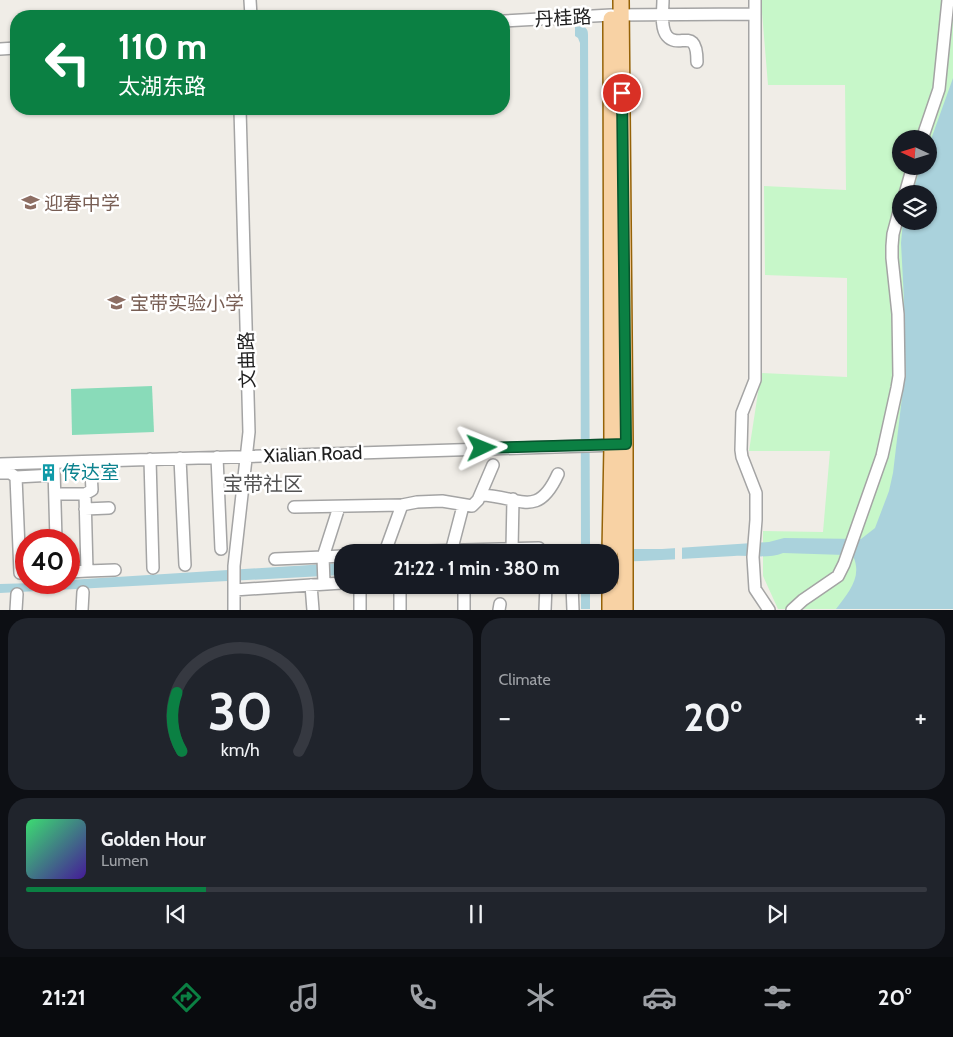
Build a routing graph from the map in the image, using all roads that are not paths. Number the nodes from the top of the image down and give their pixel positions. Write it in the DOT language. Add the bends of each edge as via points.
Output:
graph roads {
  1 [pos="663,0"];
  2 [pos="755,0"];
  3 [pos="948,0"];
  4 [pos="616,8"];
  5 [pos="755,14"];
  6 [pos="663,15"];
  7 [pos="510,20"];
  8 [pos="697,62"];
  9 [pos="240,115"];
  10 [pos="925,130"];
  11 [pos="894,230"];
  12 [pos="619,445"];
  13 [pos="248,456"];
  14 [pos="217,457"];
  15 [pos="180,458"];
  16 [pos="150,459"];
  17 [pos="54,462"];
  18 [pos="0,464"];
  19 [pos="493,465"];
  20 [pos="91,472"];
  21 [pos="0,474"];
  22 [pos="558,474"];
  23 [pos="54,475"];
  24 [pos="16,477"];
  25 [pos="54,494"];
  26 [pos="85,494"];
  27 [pos="481,495"];
  28 [pos="513,499"];
  29 [pos="402,505"];
  30 [pos="463,506"];
  31 [pos="294,507"];
  32 [pos="339,507"];
  33 [pos="109,508"];
  34 [pos="86,509"];
  35 [pos="18,529"];
  36 [pos="56,529"];
  37 [pos="388,544"];
  38 [pos="453,544"];
  39 [pos="512,544"];
  40 [pos="611,544"];
  41 [pos="221,549"];
  42 [pos="334,558"];
  43 [pos="275,559"];
  44 [pos="323,560"];
  45 [pos="185,565"];
  46 [pos="153,568"];
  47 [pos="115,570"];
  48 [pos="80,571"];
  49 [pos="87,571"];
  50 [pos="324,581"];
  51 [pos="334,582"];
  52 [pos="311,585"];
  53 [pos="234,587"];
  54 [pos="83,592"];
  55 [pos="16,594"];
  56 [pos="360,594"];
  57 [pos="400,594"];
  58 [pos="464,594"];
  59 [pos="546,594"];
  60 [pos="572,594"];
  61 [pos="610,594"];
  62 [pos="16,610"];
  63 [pos="82,610"];
  64 [pos="234,610"];
  65 [pos="313,610"];
  66 [pos="360,610"];
  67 [pos="400,610"];
  68 [pos="464,610"];
  69 [pos="545,610"];
  70 [pos="573,610"];
  71 [pos="610,610"];
  72 [pos="625,610"];
  73 [pos="769,610"];
  74 [pos="792,610"];
  1 -- 6 [label="street"];
  2 -- 5 [label="street"];
  3 -- 10 [label="street" via="939,89"];
  4 -- 6 [label="street, 丹桂路"];
  4 -- 7 [label="street, 丹桂路"];
  4 -- 12 [label="main road"];
  5 -- 6 [label="street, 丹桂路"];
  5 -- 73 [label="street" via="755,380 742,413 741,450 756,493 755,589"];
  6 -- 8 [label="street" via="666,36 695,44"];
  9 -- 13 [label="street, 文曲路"];
  11 -- 74 [label="street" via="892,258 898,314 899,376 882,456 842,571"];
  12 -- 13 [label="street, Xialian Road"];
  12 -- 40 [label="main road"];
  12 -- 72 [label="main road" via="626,555"];
  13 -- 14 [label="street, Xialian Road"];
  13 -- 53 [label="street, 文曲路"];
  14 -- 15 [label="street, Xialian Road"];
  14 -- 41 [label="street"];
  15 -- 16 [label="street, Xialian Road"];
  15 -- 45 [label="street"];
  16 -- 17 [label="street, Xialian Road"];
  16 -- 46 [label="street"];
  17 -- 18 [label="street, Xialian Road"];
  17 -- 23 [label="street"];
  19 -- 27 [label="street"];
  20 -- 26 [label="street" via="92,490"];
  21 -- 24 [label="street" via="10,473"];
  22 -- 28 [label="street" via="542,500 529,503"];
  23 -- 24 [label="street"];
  23 -- 25 [label="street"];
  24 -- 35 [label="street"];
  25 -- 26 [label="street"];
  25 -- 36 [label="street"];
  26 -- 34 [label="street"];
  27 -- 28 [label="street"];
  27 -- 30 [label="street" via="472,506"];
  28 -- 39 [label="street"];
  29 -- 30 [label="street" via="442,501"];
  29 -- 32 [label="street"];
  29 -- 37 [label="street"];
  30 -- 38 [label="street"];
  31 -- 32 [label="street"];
  32 -- 44 [label="street"];
  33 -- 34 [label="street"];
  34 -- 49 [label="street"];
  42 -- 44 [label="street"];
  43 -- 44 [label="street"];
  44 -- 50 [label="street"];
  47 -- 49 [label="street"];
  48 -- 49 [label="street"];
  50 -- 51 [label="street"];
  50 -- 52 [label="street"];
  52 -- 53 [label="street"];
  52 -- 65 [label="street"];
  53 -- 64 [label="street, 文曲路"];
  54 -- 63 [label="street"];
  55 -- 62 [label="street"];
  56 -- 66 [label="street"];
  57 -- 67 [label="street"];
  58 -- 68 [label="street"];
  59 -- 69 [label="street"];
  60 -- 70 [label="street"];
  61 -- 71 [label="main road"];
}
